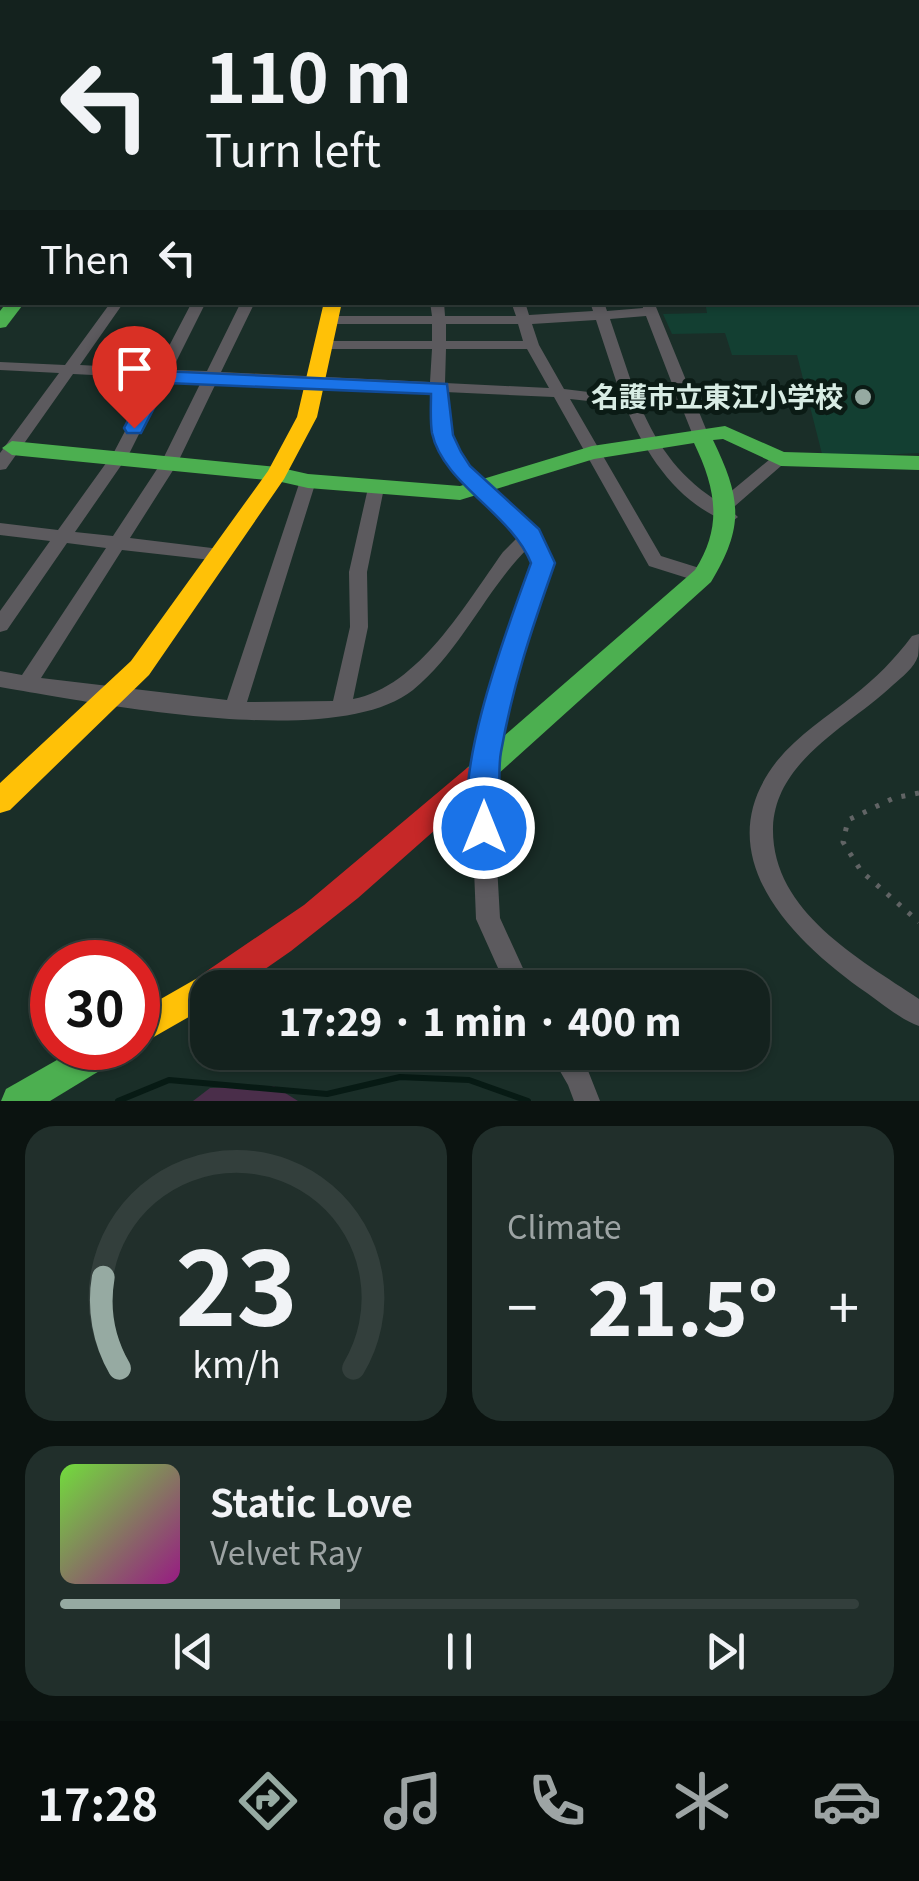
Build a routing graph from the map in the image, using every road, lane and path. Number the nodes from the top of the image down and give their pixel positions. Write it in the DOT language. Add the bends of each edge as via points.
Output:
graph roads {
  1 [pos="116,305"];
  2 [pos="197,305"];
  3 [pos="246,305"];
  4 [pos="437,305"];
  5 [pos="519,305"];
  6 [pos="650,307"];
  7 [pos="599,309"];
  8 [pos="331,311"];
  9 [pos="440,320"];
  10 [pos="523,320"];
  11 [pos="325,345"];
  12 [pos="532,345"];
  13 [pos="442,346"];
  14 [pos="0,366"];
  15 [pos="67,372"];
  16 [pos="160,377"];
  17 [pos="209,380"];
  18 [pos="317,383"];
  19 [pos="440,388"];
  20 [pos="562,393"];
  21 [pos="685,398"];
  22 [pos="627,401"];
  23 [pos="700,434"];
  24 [pos="647,443"];
  25 [pos="592,453"];
  26 [pos="6,457"];
  27 [pos="118,458"];
  28 [pos="782,460"];
  29 [pos="919,463"];
  30 [pos="169,464"];
  31 [pos="277,474"];
  32 [pos="308,482"];
  33 [pos="482,487"];
  34 [pos="376,488"];
  35 [pos="729,510"];
  36 [pos="0,529"];
  37 [pos="65,537"];
  38 [pos="534,540"];
  39 [pos="117,544"];
  40 [pos="220,555"];
  41 [pos="703,576"];
  42 [pos="0,626"];
  43 [pos="919,642"];
  44 [pos="0,679"];
  45 [pos="26,683"];
  46 [pos="114,696"];
  47 [pos="236,708"];
  48 [pos="341,709"];
  49 [pos="484,774"];
  50 [pos="919,793"];
  51 [pos="0,801"];
  52 [pos="919,922"];
  53 [pos="236,970"];
  54 [pos="512,970"];
  55 [pos="190,999"];
  56 [pos="919,1014"];
  57 [pos="160,1017"];
  58 [pos="71,1070"];
  59 [pos="573,1070"];
  60 [pos="18,1101"];
  61 [pos="587,1101"];
  1 -- 15 [label="street"];
  2 -- 16 [label="street"];
  3 -- 17 [label="street"];
  4 -- 9 [label="street"];
  5 -- 10 [label="street"];
  6 -- 7 [label="street"];
  6 -- 21 [label="street"];
  7 -- 10 [label="street"];
  7 -- 22 [label="street"];
  8 -- 9 [label="street"];
  8 -- 11 [label="main road"];
  9 -- 10 [label="street"];
  9 -- 13 [label="street"];
  10 -- 12 [label="street"];
  11 -- 13 [label="street"];
  11 -- 18 [label="main road"];
  12 -- 13 [label="street"];
  12 -- 20 [label="street"];
  13 -- 19 [label="street"];
  14 -- 15 [label="street"];
  15 -- 16 [label="street"];
  15 -- 26 [label="street"];
  16 -- 17 [label="street"];
  16 -- 27 [label="street"];
  17 -- 18 [label="street"];
  17 -- 30 [label="street"];
  18 -- 19 [label="street"];
  18 -- 31 [label="main road"];
  19 -- 20 [label="street"];
  19 -- 33 [label="street" via="442,435 463,471"];
  20 -- 22 [label="street"];
  20 -- 25 [label="street"];
  21 -- 22 [label="street"];
  21 -- 23 [label="street"];
  22 -- 24 [label="street"];
  23 -- 24 [label="main road"];
  23 -- 28 [label="main road" via="738,436"];
  23 -- 35 [label="main road"];
  24 -- 25 [label="main road"];
  24 -- 35 [label="street" via="703,504"];
  25 -- 33 [label="main road"];
  25 -- 41 [label="street" via="655,561"];
  26 -- 27 [label="main road"];
  27 -- 30 [label="main road"];
  27 -- 37 [label="street"];
  28 -- 29 [label="main road"];
  28 -- 35 [label="street"];
  30 -- 31 [label="main road"];
  30 -- 39 [label="street"];
  31 -- 32 [label="main road"];
  31 -- 40 [label="main road"];
  32 -- 34 [label="main road"];
  32 -- 47 [label="street"];
  33 -- 34 [label="main road" via="460,493"];
  33 -- 38 [label="street"];
  34 -- 48 [label="street"];
  35 -- 41 [label="main road" via="725,544"];
  36 -- 37 [label="street"];
  37 -- 39 [label="street"];
  37 -- 42 [label="street"];
  38 -- 48 [label="street" via="509,556 403,686"];
  38 -- 49 [label="street" via="543,563 502,679"];
  39 -- 40 [label="street"];
  39 -- 45 [label="street"];
  40 -- 46 [label="main road" via="166,637"];
  41 -- 49 [label="main road"];
  43 -- 56 [label="street" via="885,685 789,762 766,798 759,834 768,878 787,907 845,962"];
  44 -- 45 [label="street"];
  45 -- 46 [label="street"];
  46 -- 47 [label="street"];
  46 -- 51 [label="main road"];
  47 -- 48 [label="street"];
  49 -- 53 [label="main road" via="314,919"];
  49 -- 54 [label="street" via="488,919"];
  50 -- 52 [label="path" via="848,820 843,842 861,871"];
  55 -- 57 [label="main road"];
  58 -- 60 [label="main road"];
  59 -- 61 [label="street"];
}
